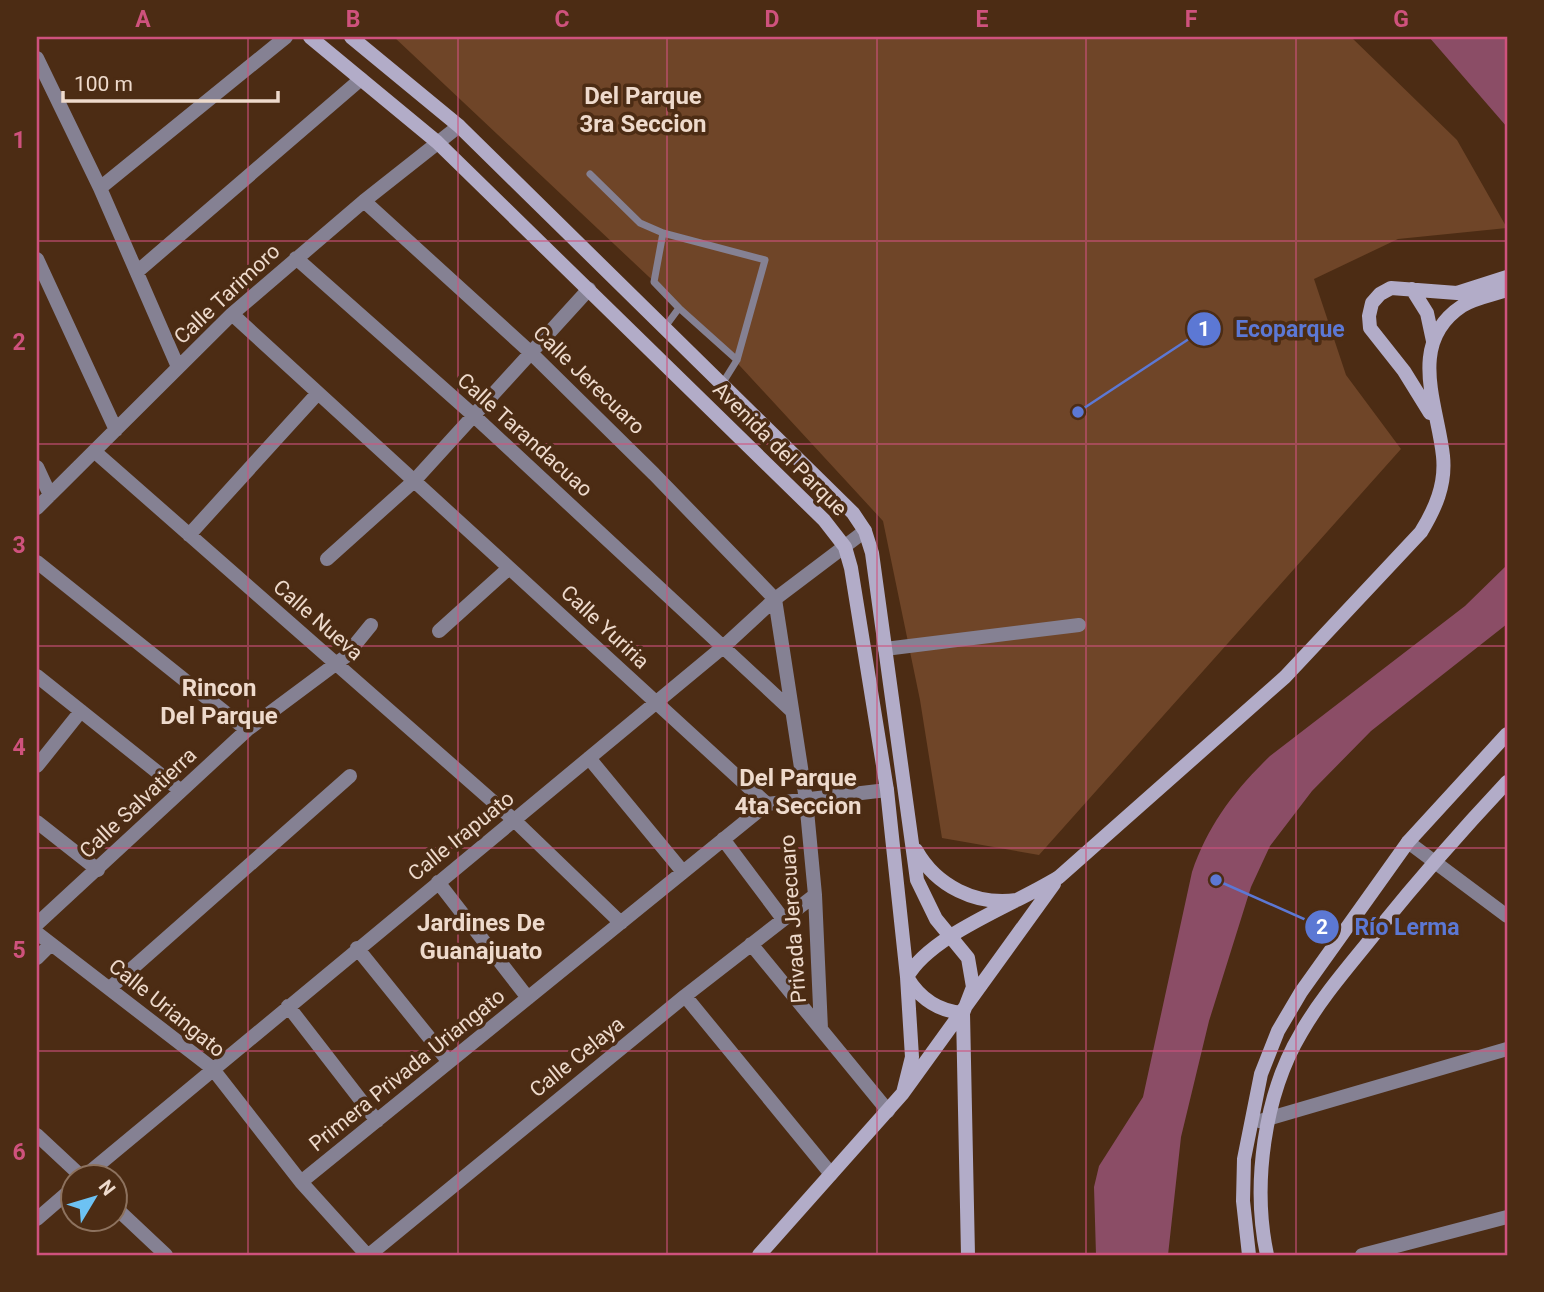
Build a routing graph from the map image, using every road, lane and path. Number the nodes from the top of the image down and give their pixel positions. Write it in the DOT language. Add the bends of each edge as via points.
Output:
graph roads {
  1 [pos="286,37"];
  2 [pos="310,37"];
  3 [pos="351,37"];
  4 [pos="37,58"];
  5 [pos="361,79"];
  6 [pos="459,125"];
  7 [pos="437,142"];
  8 [pos="590,174"];
  9 [pos="100,188"];
  10 [pos="364,201"];
  11 [pos="663,233"];
  12 [pos="296,258"];
  13 [pos="37,259"];
  14 [pos="138,271"];
  15 [pos="1507,277"];
  16 [pos="589,289"];
  17 [pos="1412,289"];
  18 [pos="1507,290"];
  19 [pos="1459,299"];
  20 [pos="679,308"];
  21 [pos="232,314"];
  22 [pos="665,327"];
  23 [pos="1433,341"];
  24 [pos="530,352"];
  25 [pos="737,360"];
  26 [pos="1429,365"];
  27 [pos="178,367"];
  28 [pos="1404,371"];
  29 [pos="722,384"];
  30 [pos="318,393"];
  31 [pos="472,414"];
  32 [pos="1437,427"];
  33 [pos="116,430"];
  34 [pos="94,451"];
  35 [pos="37,467"];
  36 [pos="414,481"];
  37 [pos="50,495"];
  38 [pos="37,508"];
  39 [pos="865,531"];
  40 [pos="189,535"];
  41 [pos="845,547"];
  42 [pos="327,559"];
  43 [pos="37,562"];
  44 [pos="509,568"];
  45 [pos="775,599"];
  46 [pos="372,625"];
  47 [pos="1079,625"];
  48 [pos="439,631"];
  49 [pos="723,647"];
  50 [pos="885,649"];
  51 [pos="336,664"];
  52 [pos="37,676"];
  53 [pos="656,702"];
  54 [pos="80,711"];
  55 [pos="792,711"];
  56 [pos="247,730"];
  57 [pos="1507,734"];
  58 [pos="589,758"];
  59 [pos="37,766"];
  60 [pos="350,776"];
  61 [pos="1507,782"];
  62 [pos="887,790"];
  63 [pos="181,791"];
  64 [pos="806,800"];
  65 [pos="767,804"];
  66 [pos="514,820"];
  67 [pos="37,822"];
  68 [pos="723,839"];
  69 [pos="1408,842"];
  70 [pos="912,845"];
  71 [pos="1433,861"];
  72 [pos="98,870"];
  73 [pos="683,872"];
  74 [pos="1059,877"];
  75 [pos="438,882"];
  76 [pos="815,895"];
  77 [pos="1025,898"];
  78 [pos="1507,915"];
  79 [pos="783,919"];
  80 [pos="621,923"];
  81 [pos="37,924"];
  82 [pos="37,933"];
  83 [pos="950,936"];
  84 [pos="51,944"];
  85 [pos="751,944"];
  86 [pos="357,948"];
  87 [pos="37,958"];
  88 [pos="907,976"];
  89 [pos="110,988"];
  90 [pos="685,996"];
  91 [pos="528,998"];
  92 [pos="288,1006"];
  93 [pos="963,1013"];
  94 [pos="821,1029"];
  95 [pos="1507,1049"];
  96 [pos="449,1062"];
  97 [pos="212,1068"];
  98 [pos="903,1093"];
  99 [pos="888,1111"];
  100 [pos="1271,1118"];
  101 [pos="377,1121"];
  102 [pos="1251,1123"];
  103 [pos="37,1135"];
  104 [pos="67,1162"];
  105 [pos="101,1162"];
  106 [pos="831,1174"];
  107 [pos="301,1182"];
  108 [pos="60,1199"];
  109 [pos="1507,1217"];
  110 [pos="37,1219"];
  111 [pos="130,1221"];
  112 [pos="166,1255"];
  113 [pos="368,1255"];
  114 [pos="759,1255"];
  115 [pos="968,1255"];
  116 [pos="1249,1255"];
  117 [pos="1267,1255"];
  118 [pos="1362,1255"];
  1 -- 9 [label="street"];
  2 -- 5 [label="street, Avenida del Parque"];
  3 -- 6 [label="street, Avenida del Parque"];
  4 -- 9 [label="street"];
  5 -- 7 [label="street, Avenida del Parque"];
  5 -- 14 [label="street"];
  6 -- 7 [label="street, Calle Tarimoro"];
  6 -- 22 [label="street, Avenida del Parque"];
  7 -- 10 [label="street, Calle Tarimoro"];
  7 -- 16 [label="street, Avenida del Parque"];
  8 -- 11 [label="lane" via="640,223"];
  9 -- 14 [label="street"];
  10 -- 12 [label="street, Calle Tarimoro"];
  10 -- 24 [label="street, Calle Jerecuaro"];
  11 -- 20 [label="lane" via="654,282"];
  11 -- 25 [label="lane" via="765,260"];
  12 -- 21 [label="street, Calle Tarimoro"];
  12 -- 31 [label="street, Calle Tarandacuao"];
  13 -- 33 [label="street"];
  14 -- 27 [label="street"];
  15 -- 19 [label="street"];
  16 -- 24 [label="street"];
  16 -- 41 [label="street, Avenida del Parque" via="824,520"];
  17 -- 19 [label="street"];
  17 -- 23 [label="street" via="1427,313"];
  17 -- 28 [label="street" via="1391,288 1380,294 1369,316 1370,328"];
  18 -- 19 [label="street"];
  19 -- 23 [label="street"];
  20 -- 22 [label="lane"];
  20 -- 25 [label="lane"];
  21 -- 27 [label="street, Calle Tarimoro"];
  21 -- 30 [label="street, Calle Yuriria"];
  22 -- 29 [label="street, Avenida del Parque"];
  23 -- 26 [label="street"];
  24 -- 31 [label="street"];
  24 -- 45 [label="street, Calle Jerecuaro"];
  25 -- 29 [label="lane"];
  26 -- 28 [label="street"];
  26 -- 32 [label="street"];
  27 -- 33 [label="street, Calle Tarimoro"];
  28 -- 32 [label="street"];
  29 -- 39 [label="street, Avenida del Parque" via="853,513"];
  30 -- 36 [label="street, Calle Yuriria"];
  30 -- 40 [label="street"];
  31 -- 36 [label="street"];
  31 -- 49 [label="street, Calle Tarandacuao"];
  32 -- 74 [label="street" via="1444,457 1439,498 1421,533 1285,677"];
  33 -- 34 [label="street, Calle Tarimoro"];
  34 -- 37 [label="street, Calle Tarimoro"];
  34 -- 40 [label="street, Calle Nueva"];
  35 -- 37 [label="street"];
  36 -- 42 [label="street"];
  36 -- 44 [label="street, Calle Yuriria"];
  37 -- 38 [label="street, Calle Tarimoro"];
  39 -- 41 [label="street, Calle Irapuato"];
  39 -- 50 [label="street, Avenida del Parque"];
  40 -- 51 [label="street, Calle Nueva"];
  41 -- 45 [label="street, Calle Irapuato"];
  41 -- 62 [label="street, Avenida del Parque"];
  43 -- 56 [label="street"];
  44 -- 48 [label="street"];
  44 -- 53 [label="street, Calle Yuriria"];
  45 -- 49 [label="street, Calle Irapuato"];
  45 -- 55 [label="street, Privada Jerecuaro"];
  46 -- 51 [label="street, Calle Salvatierra"];
  47 -- 50 [label="street"];
  49 -- 53 [label="street, Calle Irapuato"];
  49 -- 55 [label="street, Calle Tarandacuao"];
  50 -- 70 [label="street, Avenida del Parque"];
  51 -- 56 [label="street, Calle Salvatierra"];
  51 -- 66 [label="street, Calle Nueva"];
  52 -- 54 [label="street"];
  53 -- 58 [label="street, Calle Irapuato"];
  53 -- 65 [label="street, Calle Yuriria"];
  54 -- 59 [label="street"];
  54 -- 63 [label="street"];
  55 -- 64 [label="street, Privada Jerecuaro"];
  56 -- 63 [label="street, Calle Salvatierra"];
  57 -- 69 [label="street"];
  58 -- 66 [label="street, Calle Irapuato"];
  58 -- 73 [label="street"];
  60 -- 89 [label="street"];
  61 -- 71 [label="street"];
  62 -- 64 [label="street"];
  62 -- 88 [label="street, Avenida del Parque"];
  63 -- 72 [label="street, Calle Salvatierra"];
  64 -- 65 [label="street"];
  64 -- 76 [label="street, Privada Jerecuaro"];
  65 -- 68 [label="street, Primera Privada Uriangato"];
  66 -- 75 [label="street, Calle Irapuato"];
  66 -- 80 [label="street, Calle Nueva"];
  67 -- 72 [label="street"];
  68 -- 73 [label="street, Primera Privada Uriangato"];
  68 -- 79 [label="street"];
  69 -- 71 [label="street"];
  69 -- 102 [label="street" via="1278,1031 1261,1074"];
  70 -- 77 [label="street" via="932,872 959,892 991,901"];
  70 -- 83 [label="street, Avenida del Parque" via="921,891"];
  71 -- 78 [label="street"];
  71 -- 100 [label="street" via="1321,1000 1282,1073"];
  72 -- 81 [label="street, Calle Salvatierra"];
  73 -- 80 [label="street, Primera Privada Uriangato"];
  74 -- 77 [label="street"];
  74 -- 93 [label="street"];
  75 -- 86 [label="street, Calle Irapuato"];
  75 -- 91 [label="street"];
  76 -- 79 [label="street, Calle Celaya"];
  76 -- 94 [label="street, Privada Jerecuaro"];
  77 -- 83 [label="street"];
  79 -- 85 [label="street, Calle Celaya"];
  80 -- 91 [label="street, Primera Privada Uriangato"];
  82 -- 84 [label="street, Calle Uriangato"];
  83 -- 88 [label="street" via="925,952"];
  83 -- 93 [label="street, Avenida del Parque" via="961,946 973,972"];
  84 -- 87 [label="street"];
  84 -- 89 [label="street, Calle Uriangato"];
  85 -- 90 [label="street, Calle Celaya"];
  85 -- 94 [label="street"];
  86 -- 92 [label="street, Calle Irapuato"];
  86 -- 96 [label="street"];
  88 -- 93 [label="street" via="934,1006"];
  88 -- 98 [label="street, Avenida del Parque" via="912,1056"];
  89 -- 97 [label="street, Calle Uriangato"];
  90 -- 106 [label="street"];
  90 -- 113 [label="street, Calle Celaya"];
  91 -- 96 [label="street, Primera Privada Uriangato"];
  92 -- 97 [label="street, Calle Irapuato"];
  92 -- 101 [label="street"];
  93 -- 98 [label="street"];
  93 -- 115 [label="street"];
  94 -- 99 [label="street"];
  95 -- 100 [label="street"];
  96 -- 101 [label="street, Primera Privada Uriangato"];
  97 -- 105 [label="street, Calle Irapuato"];
  97 -- 107 [label="street, Calle Uriangato"];
  98 -- 99 [label="street"];
  99 -- 106 [label="street"];
  100 -- 102 [label="street"];
  100 -- 117 [label="street" via="1262,1154 1260,1197"];
  101 -- 107 [label="street, Primera Privada Uriangato"];
  102 -- 116 [label="street" via="1242,1201"];
  103 -- 104 [label="street"];
  106 -- 114 [label="street"];
  107 -- 113 [label="street, Calle Uriangato"];
  108 -- 110 [label="street"];
  109 -- 118 [label="street"];
  111 -- 112 [label="street"];
}
